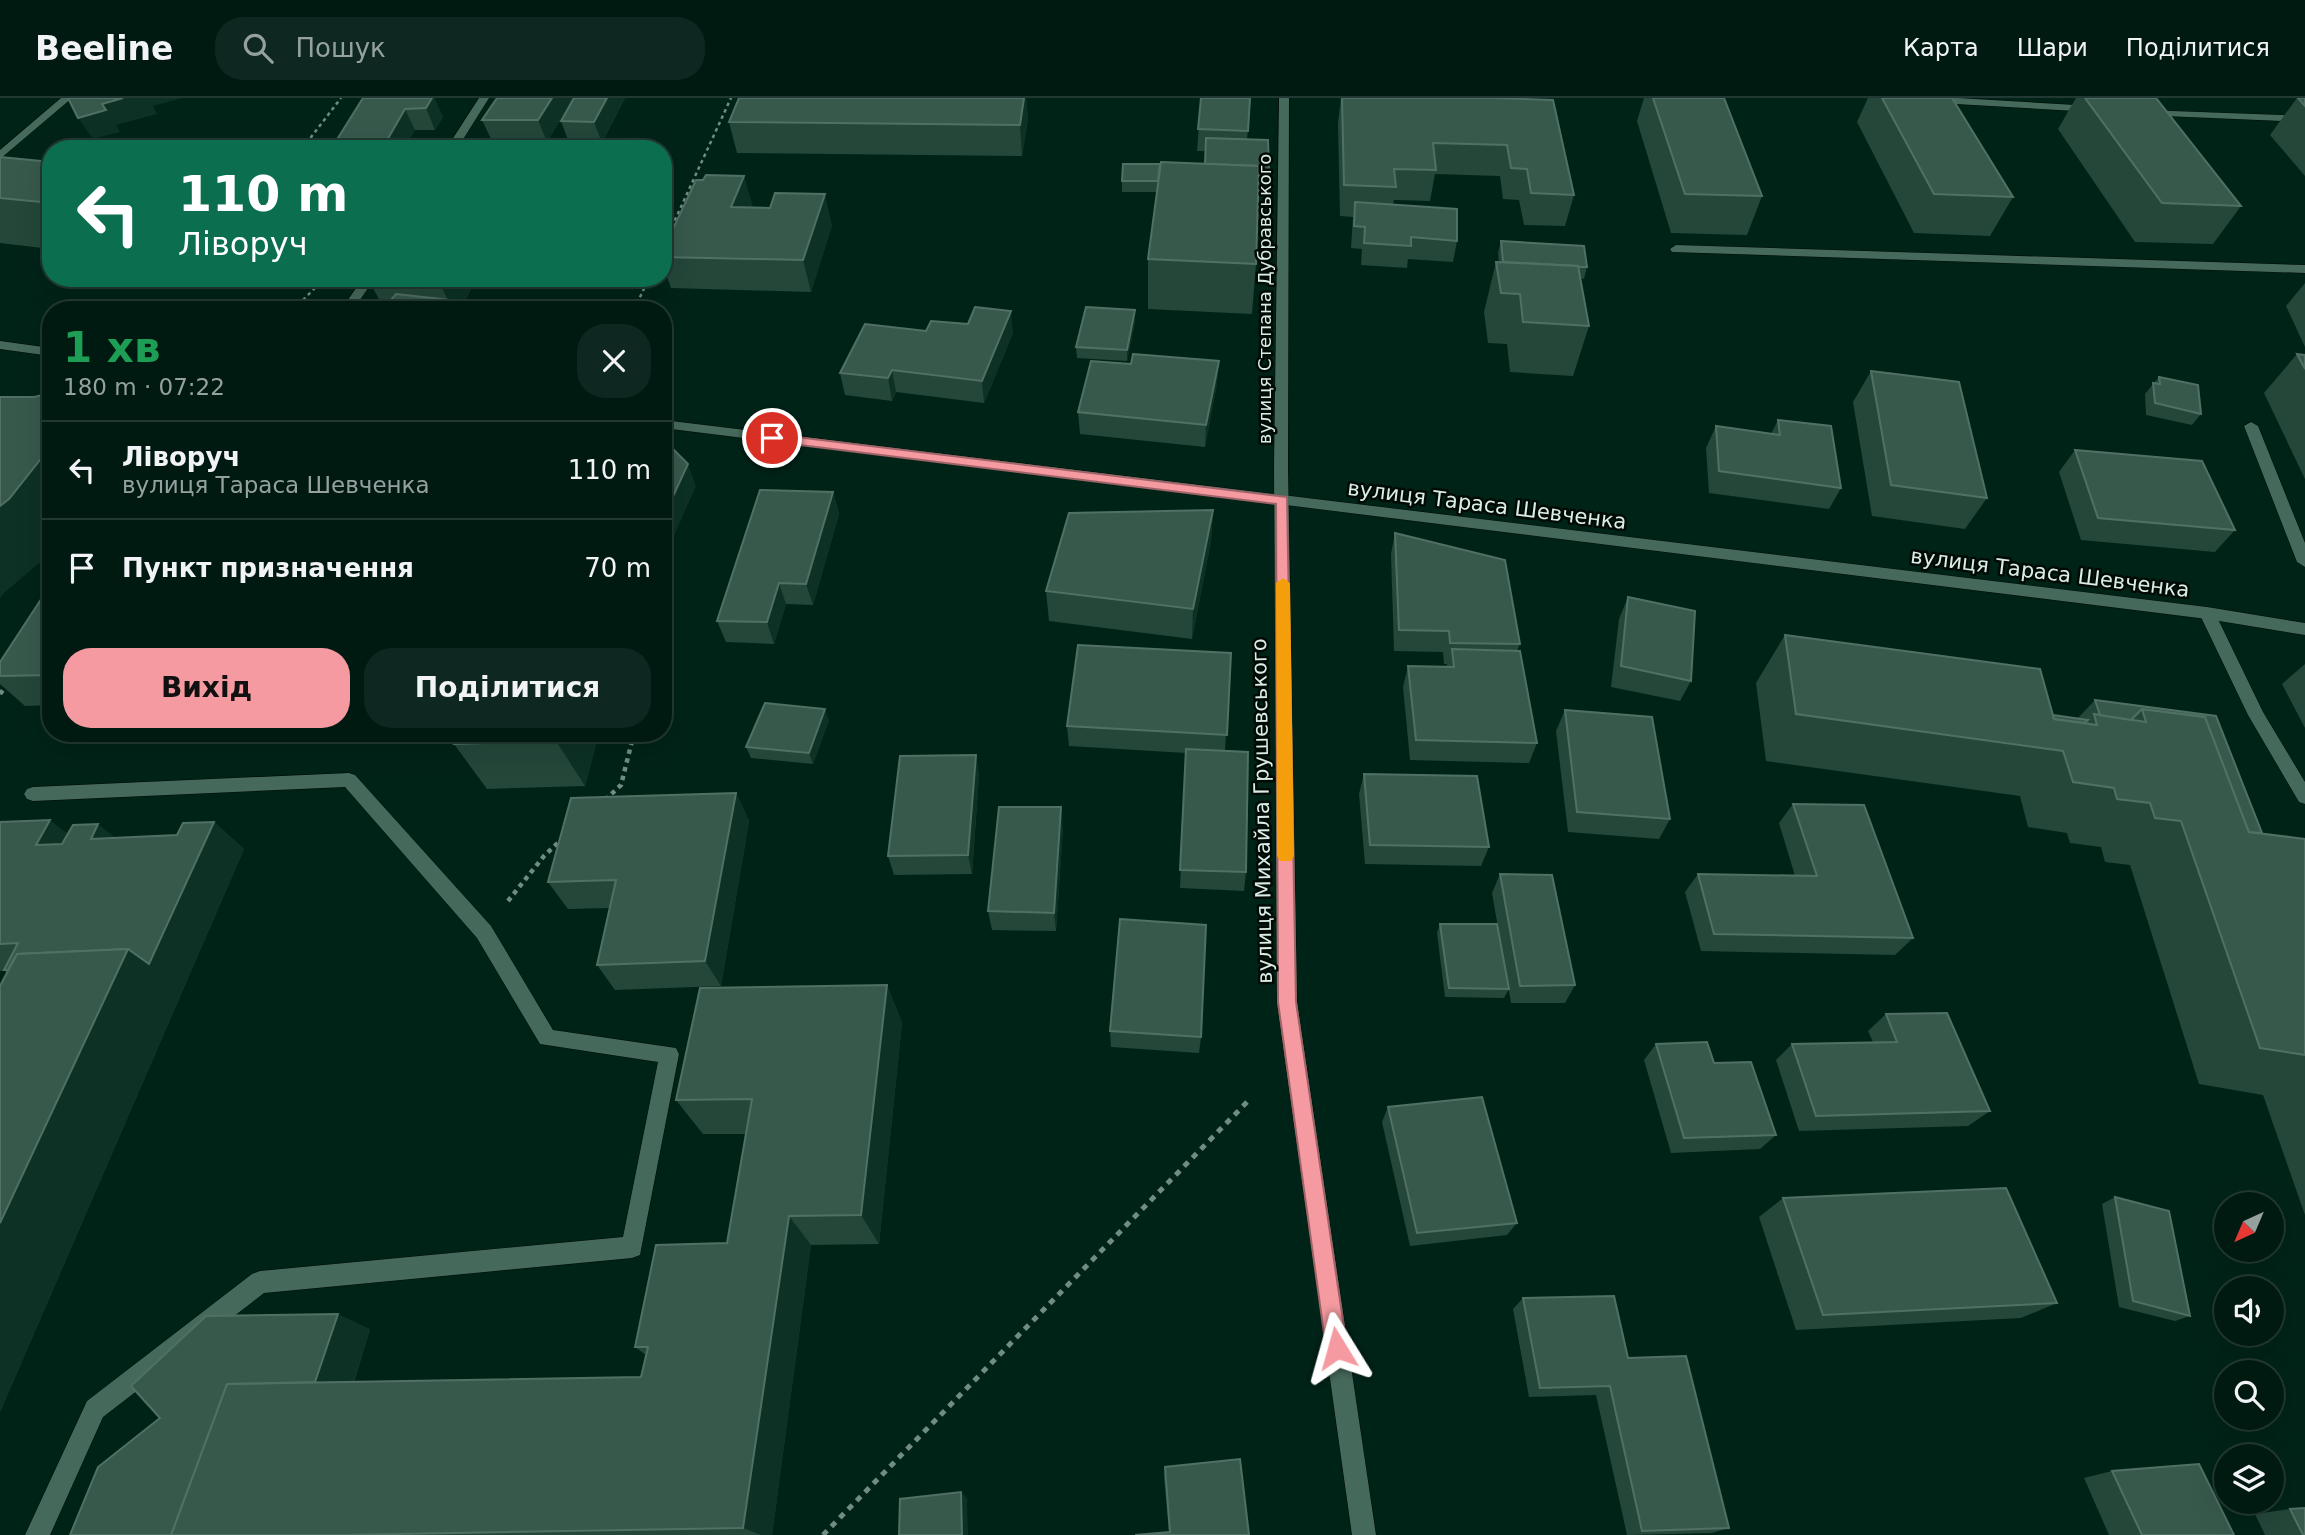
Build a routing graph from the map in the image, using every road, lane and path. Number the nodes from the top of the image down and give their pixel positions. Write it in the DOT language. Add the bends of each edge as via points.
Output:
graph roads {
  1 [pos="67,98"];
  2 [pos="341,98"];
  3 [pos="484,98"];
  4 [pos="731,98"];
  5 [pos="1284,98"];
  6 [pos="1904,98"];
  7 [pos="2102,110"];
  8 [pos="2130,112"];
  9 [pos="2305,119"];
  10 [pos="309,140"];
  11 [pos="458,140"];
  12 [pos="0,156"];
  13 [pos="672,226"];
  14 [pos="1676,249"];
  15 [pos="2305,269"];
  16 [pos="316,287"];
  17 [pos="302,301"];
  18 [pos="0,345"];
  19 [pos="42,351"];
  20 [pos="672,426"];
  21 [pos="2251,426"];
  22 [pos="1282,500"];
  23 [pos="2305,562"];
  24 [pos="2207,613"];
  25 [pos="2305,629"];
  26 [pos="15,674"];
  27 [pos="0,694"];
  28 [pos="632,742"];
  29 [pos="33,794"];
  30 [pos="2305,797"];
  31 [pos="602,803"];
  32 [pos="563,838"];
  33 [pos="484,932"];
  34 [pos="1251,1098"];
  35 [pos="37,1535"];
  36 [pos="823,1535"];
  37 [pos="1364,1535"];
  1 -- 12 [label="street"];
  2 -- 10 [label="path"];
  3 -- 11 [label="street"];
  4 -- 13 [label="path"];
  5 -- 22 [label="street, вулиця Степана Дубравського"];
  6 -- 7 [label="street"];
  8 -- 9 [label="street"];
  14 -- 15 [label="street"];
  16 -- 17 [label="path"];
  18 -- 19 [label="street"];
  20 -- 22 [label="street, вулиця Тараса Шевченка"];
  21 -- 23 [label="street"];
  22 -- 24 [label="street, вулиця Тараса Шевченка"];
  22 -- 37 [label="street, вулиця Михайла Грушевського" via="1287,1002"];
  24 -- 25 [label="street, вулиця Тараса Шевченка"];
  24 -- 30 [label="street" via="2256,715"];
  26 -- 27 [label="path"];
  28 -- 31 [label="path" via="621,785"];
  29 -- 33 [label="street" via="349,780"];
  32 -- 33 [label="path"];
  33 -- 35 [label="street" via="547,1038 669,1054 632,1247 260,1282 95,1409"];
  34 -- 36 [label="path"];
}
